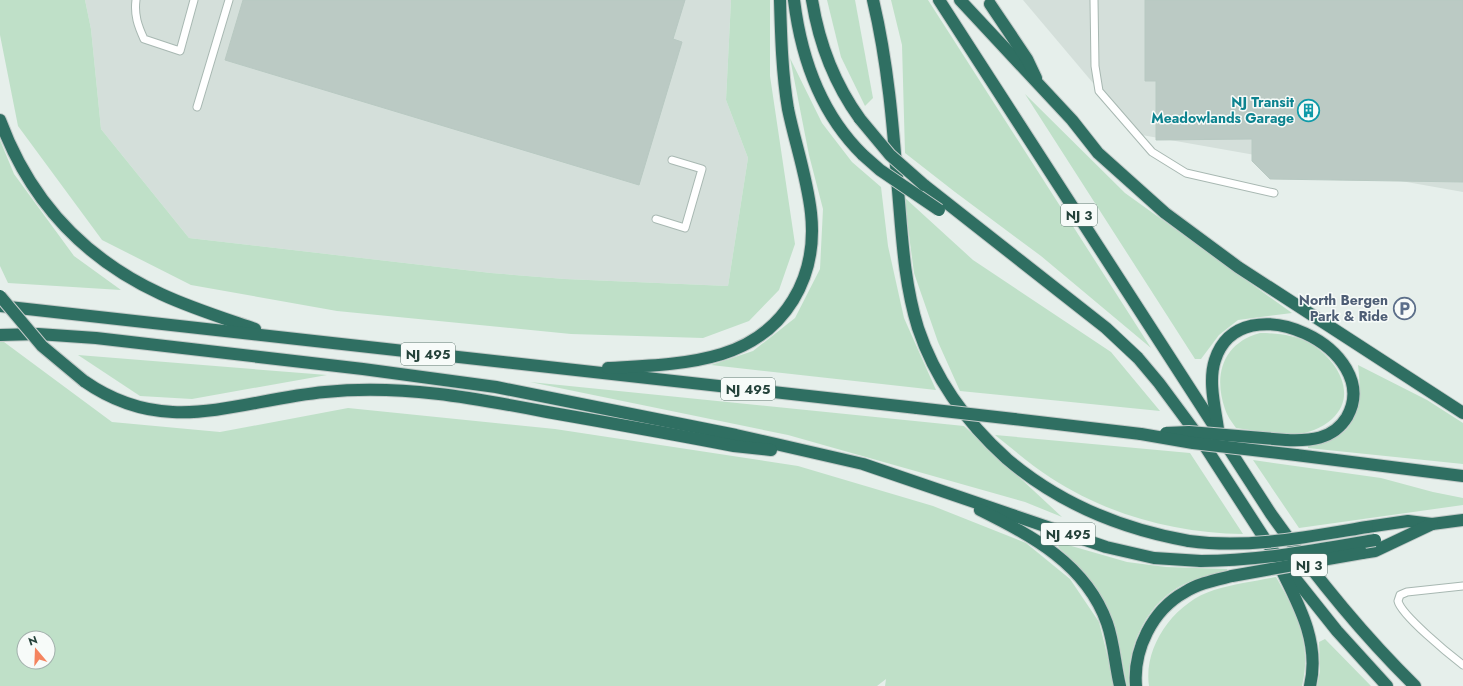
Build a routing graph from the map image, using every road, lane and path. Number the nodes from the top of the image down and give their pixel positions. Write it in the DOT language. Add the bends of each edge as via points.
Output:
graph roads {
  1 [pos="136,0"];
  2 [pos="194,0"];
  3 [pos="229,0"];
  4 [pos="780,0"];
  5 [pos="794,0"];
  6 [pos="812,0"];
  7 [pos="874,0"];
  8 [pos="939,0"];
  9 [pos="960,0"];
  10 [pos="1094,0"];
  11 [pos="993,2"];
  12 [pos="1041,89"];
  13 [pos="197,107"];
  14 [pos="0,120"];
  15 [pos="672,160"];
  16 [pos="1274,193"];
  17 [pos="656,219"];
  18 [pos="1009,252"];
  19 [pos="0,296"];
  20 [pos="0,306"];
  21 [pos="0,335"];
  22 [pos="277,336"];
  23 [pos="580,371"];
  24 [pos="1463,413"];
  25 [pos="1219,432"];
  26 [pos="1141,434"];
  27 [pos="821,455"];
  28 [pos="1463,476"];
  29 [pos="939,489"];
  30 [pos="1463,520"];
  31 [pos="1432,524"];
  32 [pos="1411,534"];
  33 [pos="1270,547"];
  34 [pos="1463,586"];
  35 [pos="1463,665"];
  36 [pos="1120,686"];
  37 [pos="1136,686"];
  38 [pos="1310,686"];
  39 [pos="1387,686"];
  40 [pos="1415,686"];
  1 -- 2 [label="lane" via="137,23 144,39 180,51"];
  3 -- 13 [label="lane"];
  4 -- 23 [label="highway" via="785,90 808,196 812,228 808,268 798,292 776,323 756,338 724,353 671,364"];
  5 -- 18 [label="highway, NJ 3, bridge" via="800,39 816,85 838,124 854,145 880,170 939,210"];
  6 -- 18 [label="highway, NJ 3, bridge" via="820,37 831,68 860,119 890,155"];
  7 -- 31 [label="highway, bridge" via="889,85 907,280 918,329 940,379 961,410 987,440 1045,488 1076,506 1140,531 1188,542 1248,544 1408,521"];
  8 -- 25 [label="highway, NJ 3"];
  9 -- 12 [label="highway"];
  10 -- 16 [label="lane" via="1095,66 1099,91 1152,152 1186,174"];
  11 -- 12 [label="highway" via="1027,58"];
  12 -- 24 [label="highway" via="1072,120 1098,153 1183,228 1238,267"];
  14 -- 22 [label="highway" via="16,159 33,188 54,216 95,255 127,277 161,294"];
  15 -- 17 [label="lane" via="702,170 685,228"];
  18 -- 33 [label="highway, NJ 3" via="1106,328 1138,358 1194,431"];
  19 -- 27 [label="highway, bridge" via="42,346 84,381 106,395 134,407 180,413 219,410 326,392 382,390 438,393 734,446"];
  20 -- 22 [label="highway"];
  21 -- 27 [label="highway" via="38,334 96,338 470,383 736,435"];
  22 -- 23 [label="highway, NJ 495"];
  23 -- 26 [label="highway, NJ 495, bridge"];
  25 -- 26 [label="highway, bridge" via="1212,376 1215,360 1221,346 1231,335 1244,328 1278,325 1302,331 1327,347 1346,370 1352,392 1348,414 1334,432 1313,440 1189,432"];
  25 -- 40 [label="highway, NJ 3" via="1247,478 1324,586 1352,620"];
  26 -- 28 [label="highway, NJ 495, bridge" via="1193,443"];
  27 -- 29 [label="highway, NJ 495" via="886,471"];
  29 -- 32 [label="highway, NJ 495, bridge" via="1106,547 1154,558 1201,561 1269,557"];
  29 -- 36 [label="highway" via="1023,532 1050,549 1075,572 1095,597 1107,624"];
  30 -- 31 [label="highway, NJ 495"];
  31 -- 32 [label="highway, NJ 495"];
  32 -- 37 [label="highway, bridge" via="1375,550 1232,576 1184,592 1161,612 1144,638 1136,665"];
  33 -- 38 [label="highway" via="1307,626 1313,654"];
  33 -- 39 [label="highway, NJ 3" via="1337,631"];
  34 -- 35 [label="lane" via="1407,592 1400,595 1398,601 1422,628"];
}
